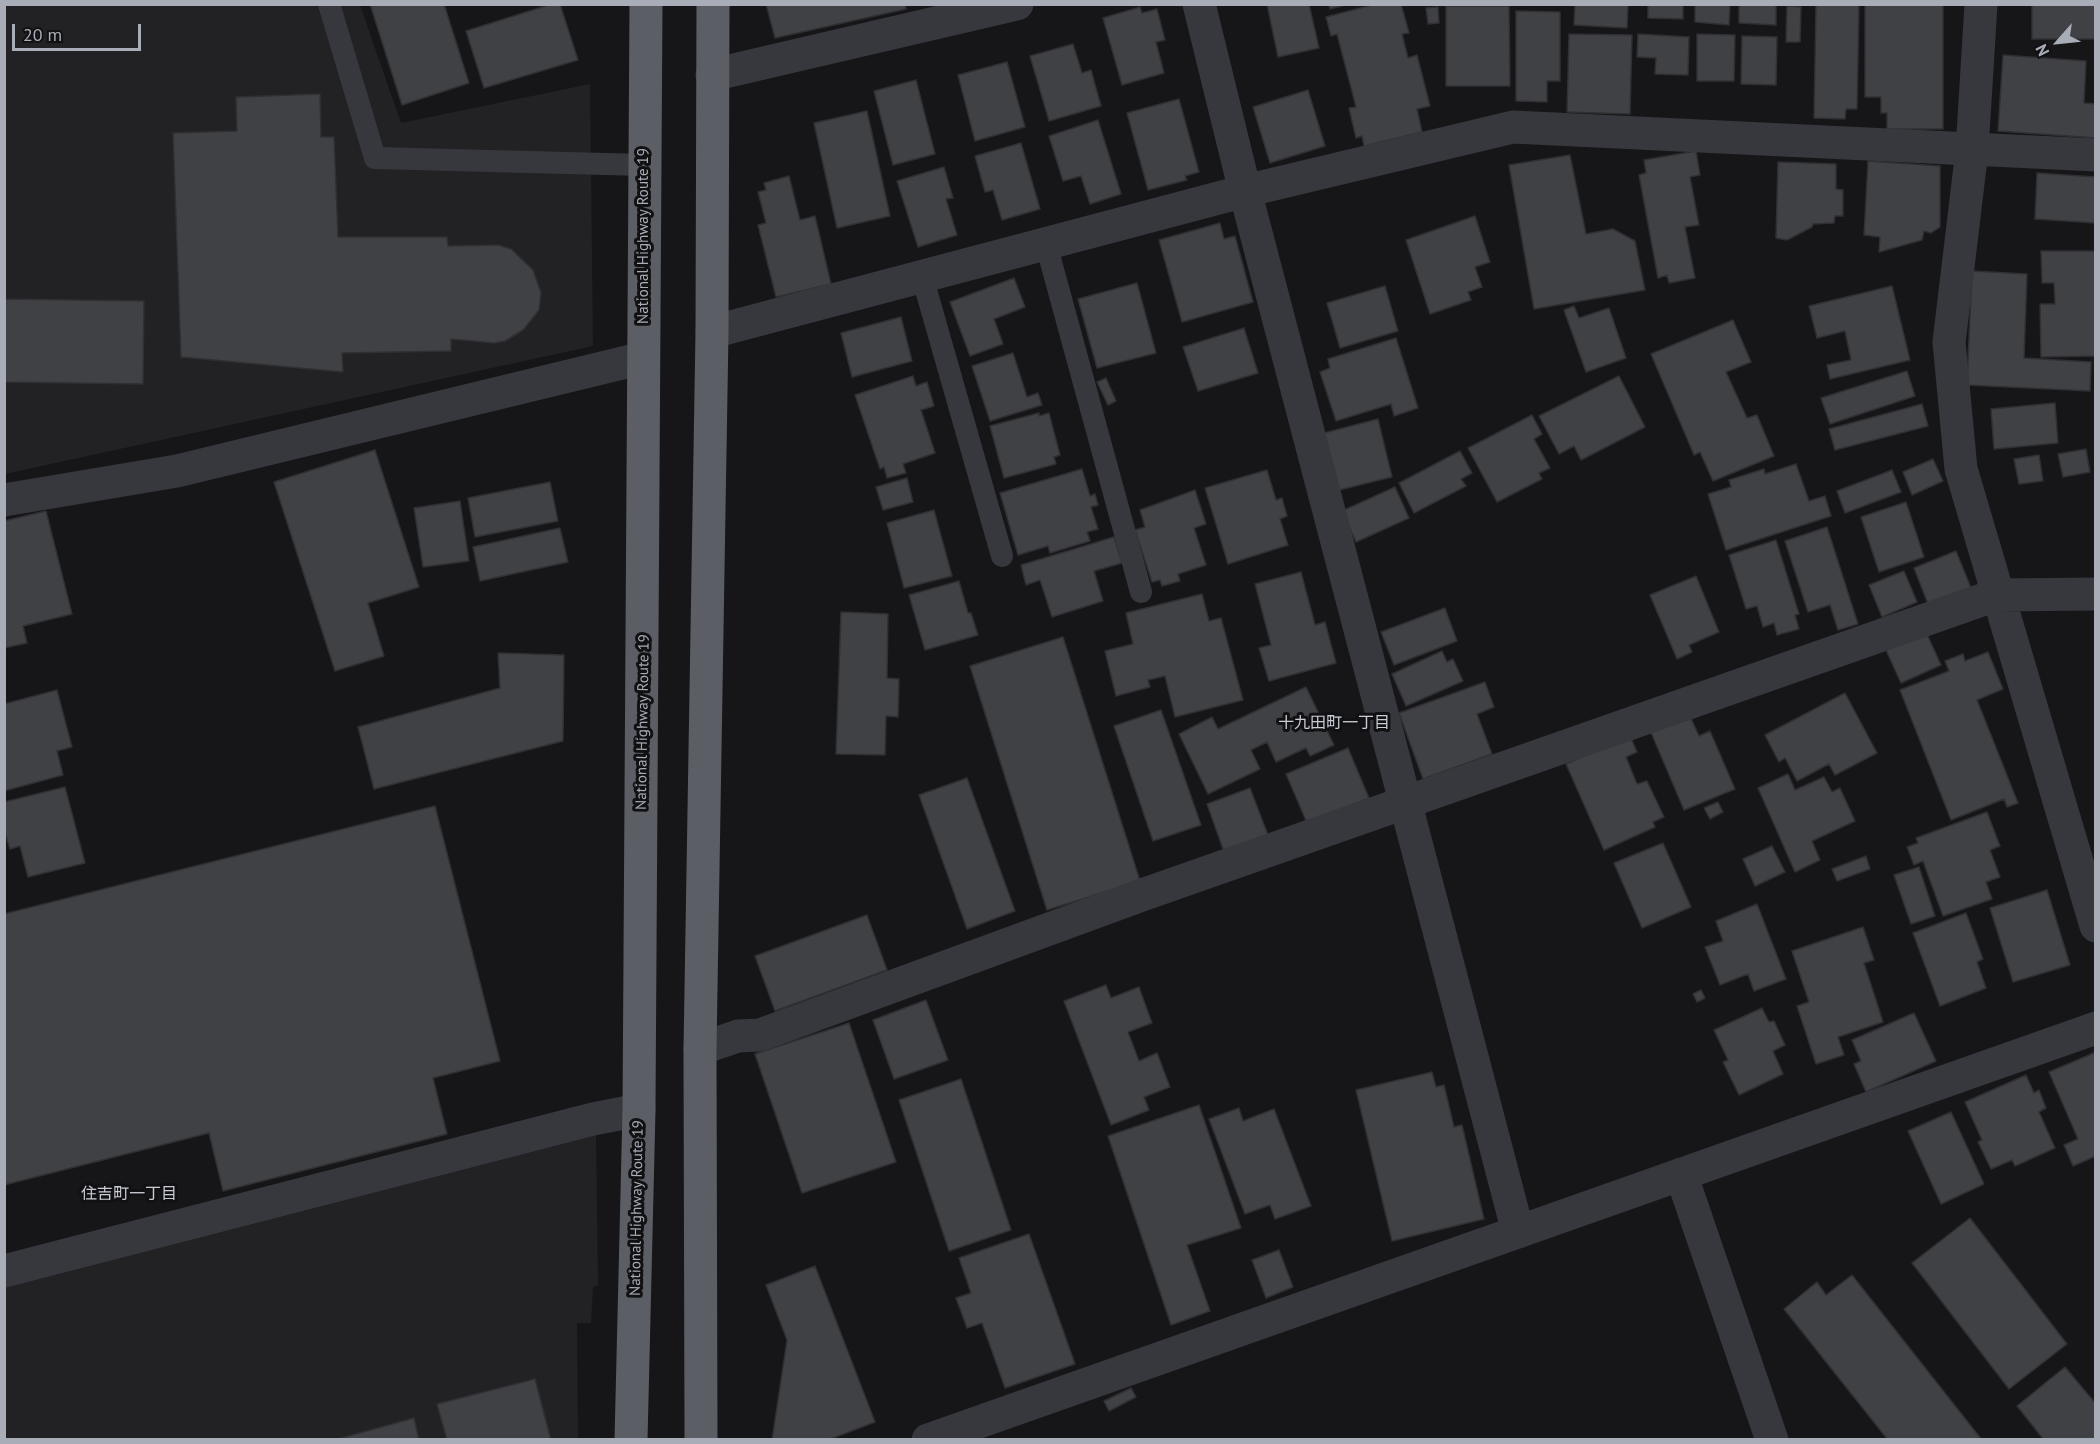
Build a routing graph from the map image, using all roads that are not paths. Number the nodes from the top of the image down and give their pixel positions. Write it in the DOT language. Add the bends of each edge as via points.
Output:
graph roads {
  1 [pos="329,4"];
  2 [pos="646,4"];
  3 [pos="713,4"];
  4 [pos="1017,4"];
  5 [pos="1199,4"];
  6 [pos="1981,4"];
  7 [pos="712,75"];
  8 [pos="1972,150"];
  9 [pos="2096,155"];
  10 [pos="644,165"];
  11 [pos="1245,192"];
  12 [pos="1046,244"];
  13 [pos="922,276"];
  14 [pos="712,332"];
  15 [pos="643,358"];
  16 [pos="4,500"];
  17 [pos="1002,556"];
  18 [pos="1142,592"];
  19 [pos="2096,594"];
  20 [pos="1996,595"];
  21 [pos="1405,803"];
  22 [pos="2096,926"];
  23 [pos="2096,1028"];
  24 [pos="700,1049"];
  25 [pos="639,1110"];
  26 [pos="1681,1174"];
  27 [pos="1518,1232"];
  28 [pos="4,1271"];
  29 [pos="631,1440"];
  30 [pos="701,1440"];
  31 [pos="928,1440"];
  32 [pos="1772,1440"];
  1 -- 10 [label="lane" via="375,158"];
  2 -- 10 [label="highway, National Highway Route 19"];
  3 -- 7 [label="highway"];
  4 -- 7 [label="street"];
  5 -- 11 [label="street"];
  6 -- 8 [label="street"];
  7 -- 14 [label="highway"];
  8 -- 9 [label="street"];
  8 -- 11 [label="street" via="1513,127"];
  8 -- 20 [label="street" via="1949,342 1961,469"];
  10 -- 15 [label="highway, National Highway Route 19"];
  11 -- 12 [label="street"];
  11 -- 21 [label="street"];
  12 -- 13 [label="street"];
  12 -- 18 [label="lane"];
  13 -- 14 [label="street"];
  13 -- 17 [label="lane"];
  14 -- 24 [label="highway"];
  15 -- 16 [label="street" via="177,471"];
  15 -- 25 [label="highway, National Highway Route 19"];
  19 -- 20 [label="street"];
  20 -- 21 [label="street"];
  20 -- 22 [label="street"];
  21 -- 24 [label="street" via="760,1035 738,1036"];
  21 -- 27 [label="street"];
  23 -- 26 [label="street"];
  24 -- 30 [label="highway"];
  25 -- 28 [label="street"];
  25 -- 29 [label="highway, National Highway Route 19"];
  26 -- 27 [label="street"];
  26 -- 32 [label="street"];
  27 -- 31 [label="street"];
}
